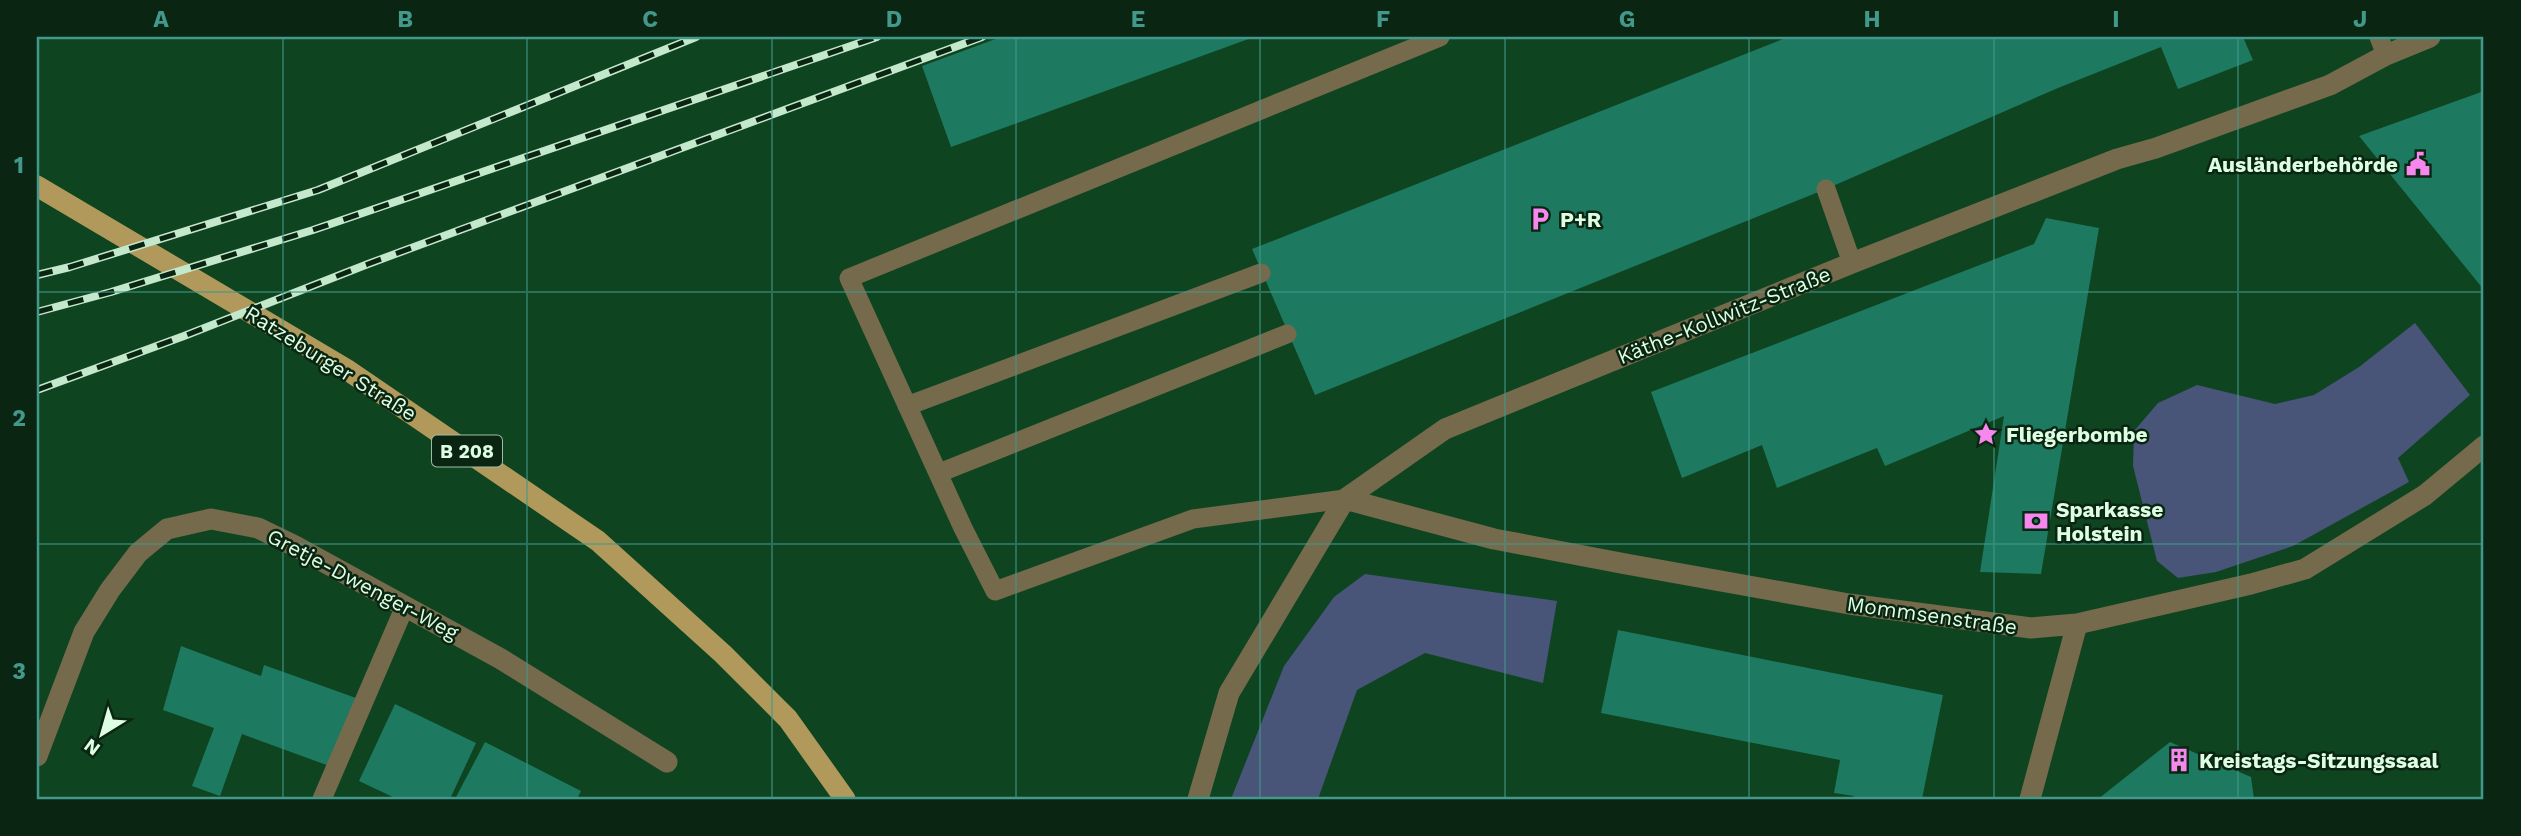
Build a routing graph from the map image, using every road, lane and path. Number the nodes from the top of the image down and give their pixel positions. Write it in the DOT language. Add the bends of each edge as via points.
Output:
graph roads {
  1 [pos="1440,37"];
  2 [pos="2430,37"];
  3 [pos="2382,46"];
  4 [pos="37,186"];
  5 [pos="1826,189"];
  6 [pos="1852,263"];
  7 [pos="1261,273"];
  8 [pos="1287,334"];
  9 [pos="907,407"];
  10 [pos="2484,448"];
  11 [pos="939,473"];
  12 [pos="1345,499"];
  13 [pos="405,606"];
  14 [pos="2077,624"];
  15 [pos="37,756"];
  16 [pos="667,762"];
  17 [pos="322,799"];
  18 [pos="845,799"];
  19 [pos="1198,799"];
  20 [pos="2030,799"];
  1 -- 9 [label="lane" via="849,278"];
  2 -- 3 [label="street, Käthe-Kollwitz-Straße"];
  3 -- 6 [label="street, Käthe-Kollwitz-Straße" via="2330,85 2117,159"];
  4 -- 18 [label="main road, Ratzeburger Straße / B 208" via="346,369 598,541 723,653 788,719"];
  5 -- 6 [label="lane"];
  6 -- 12 [label="street, Käthe-Kollwitz-Straße" via="1445,429"];
  7 -- 9 [label="lane"];
  8 -- 11 [label="lane"];
  9 -- 11 [label="lane"];
  10 -- 14 [label="street, Mommsenstraße" via="2425,495 2305,569"];
  11 -- 12 [label="lane" via="995,591 1193,519"];
  12 -- 14 [label="street, Mommsenstraße" via="1494,539 1849,604 2031,628"];
  12 -- 19 [label="street, Käthe-Kollwitz-Straße" via="1229,692"];
  13 -- 15 [label="street, Gretje-Dwenger-Weg" via="258,528 211,519 167,529 138,553 84,632"];
  13 -- 16 [label="street, Gretje-Dwenger-Weg" via="501,659"];
  13 -- 17 [label="lane"];
  14 -- 20 [label="street"];
}
